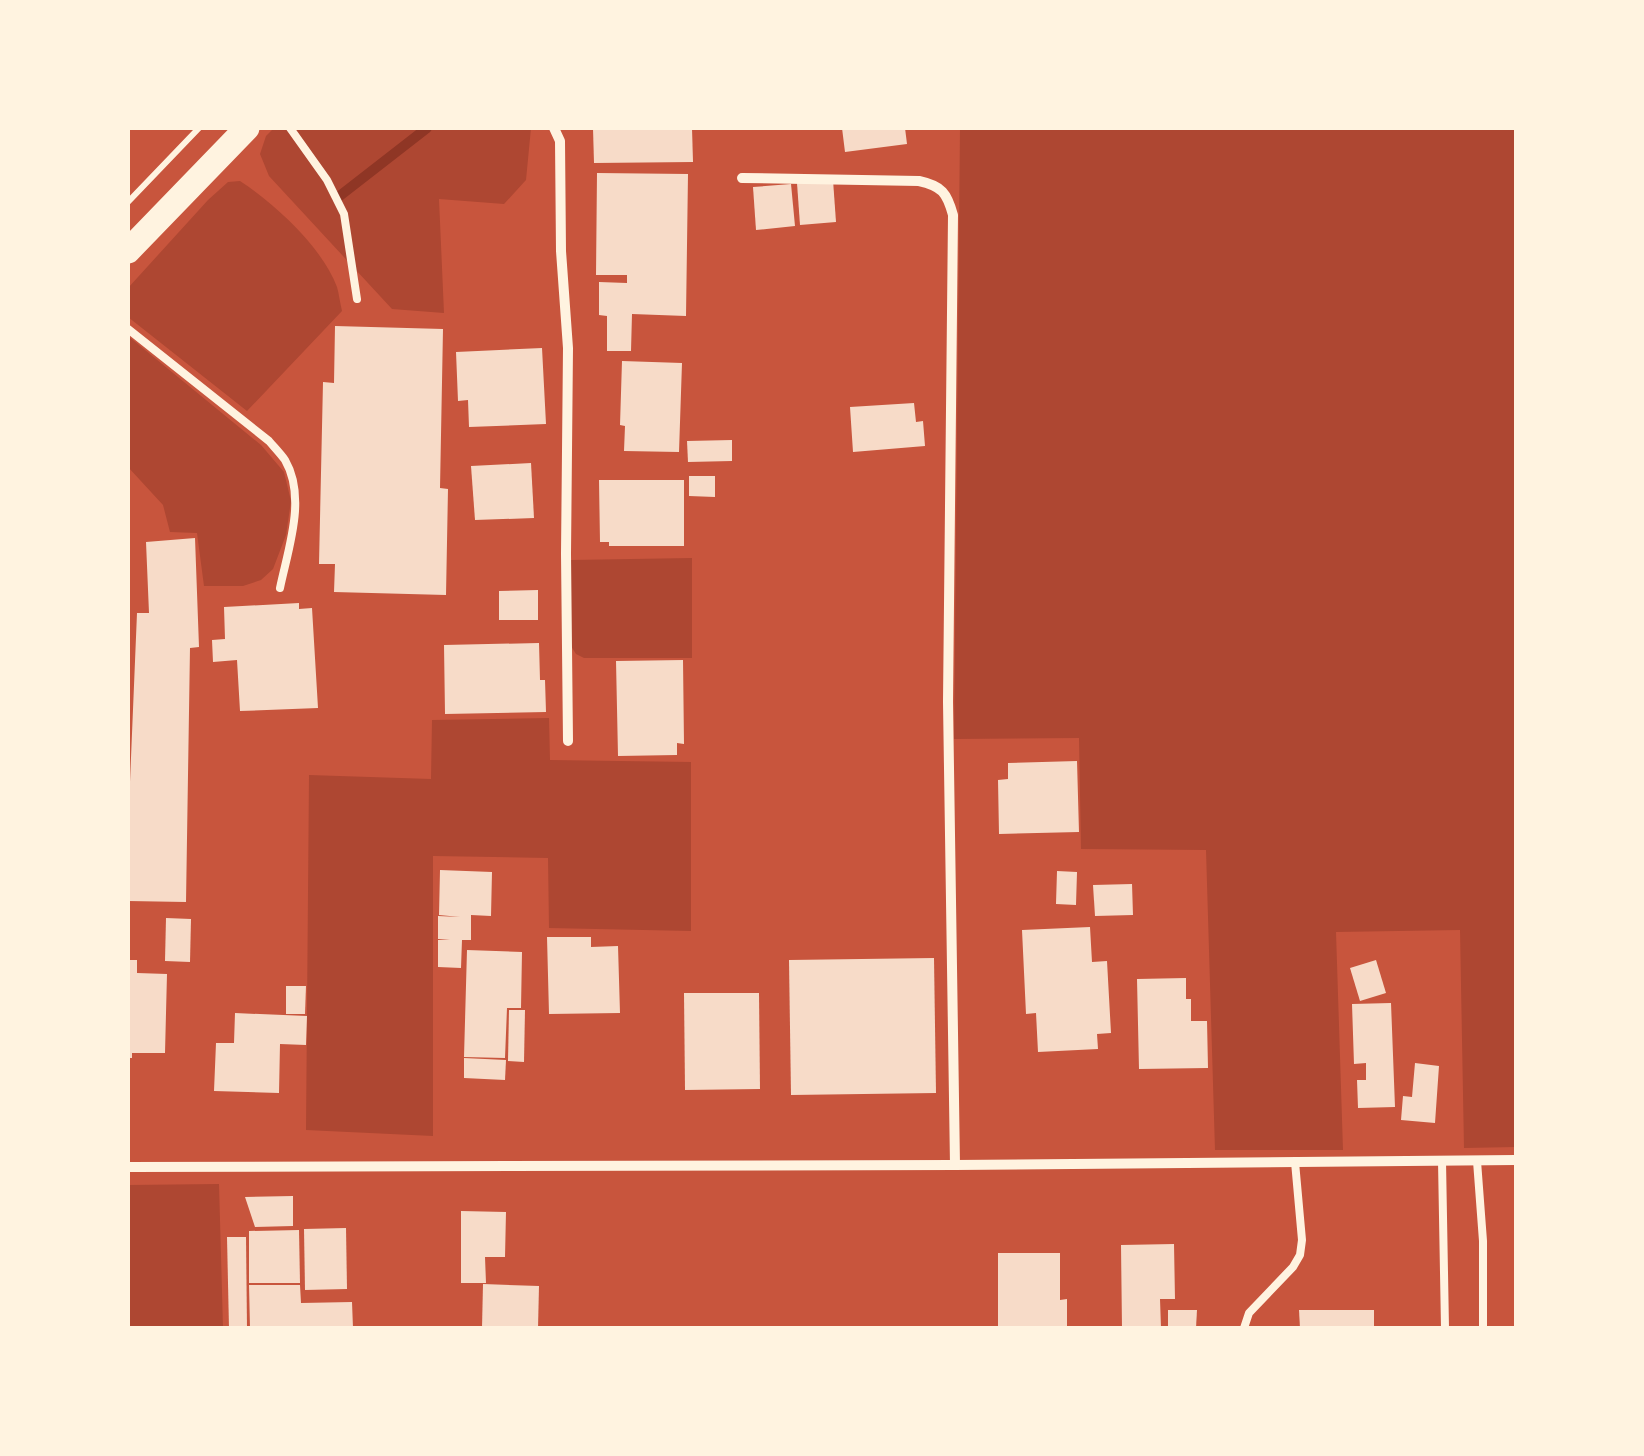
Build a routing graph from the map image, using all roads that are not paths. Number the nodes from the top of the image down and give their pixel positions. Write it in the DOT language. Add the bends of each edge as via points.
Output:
graph roads {
  1 [pos="247,128"];
  2 [pos="290,128"];
  3 [pos="554,128"];
  4 [pos="742,178"];
  5 [pos="128,251"];
  6 [pos="357,299"];
  7 [pos="128,328"];
  8 [pos="280,588"];
  9 [pos="568,741"];
  10 [pos="1516,1160"];
  11 [pos="1442,1161"];
  12 [pos="1477,1161"];
  13 [pos="1295,1162"];
  14 [pos="955,1165"];
  15 [pos="128,1167"];
  16 [pos="1244,1328"];
  17 [pos="1446,1328"];
  18 [pos="1483,1328"];
  1 -- 5 [label="main road"];
  2 -- 6 [label="lane" via="344,214"];
  3 -- 9 [label="street" via="560,141 568,348"];
  4 -- 14 [label="street" via="920,181 948,196 953,215 948,702"];
  7 -- 8 [label="lane" via="284,458 295,497"];
  10 -- 12 [label="street"];
  11 -- 12 [label="street"];
  11 -- 13 [label="street"];
  11 -- 17 [label="lane"];
  12 -- 18 [label="lane"];
  13 -- 14 [label="street"];
  13 -- 16 [label="lane" via="1300,1255"];
  14 -- 15 [label="street"];
}
